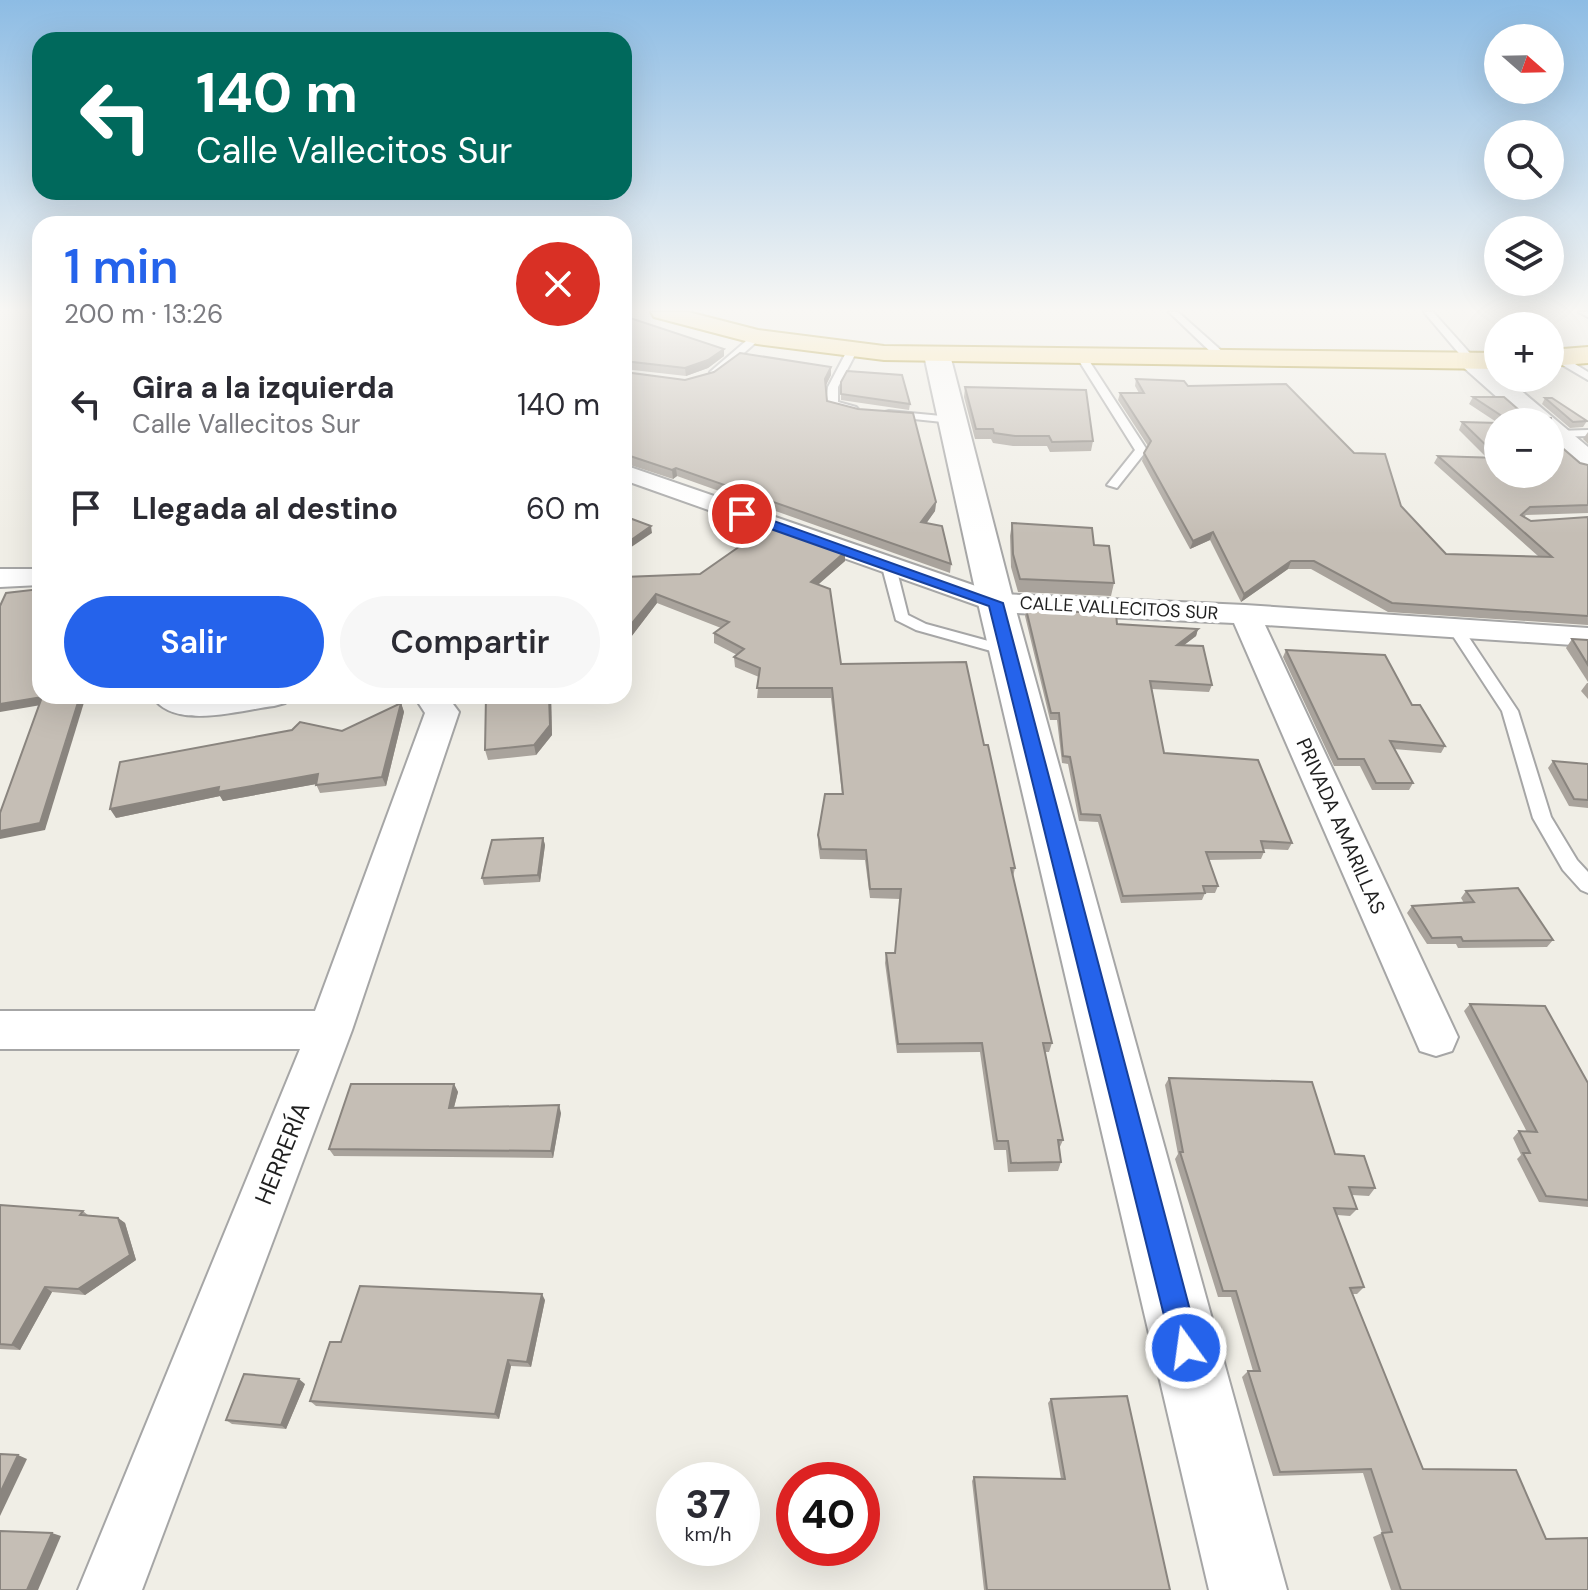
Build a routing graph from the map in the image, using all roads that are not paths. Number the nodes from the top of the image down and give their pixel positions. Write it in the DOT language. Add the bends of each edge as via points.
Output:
graph roads {
  1 [pos="833,386"];
  2 [pos="944,386"];
  3 [pos="1100,386"];
  4 [pos="1514,392"];
  5 [pos="1529,408"];
  6 [pos="858,411"];
  7 [pos="873,412"];
  8 [pos="952,420"];
  9 [pos="1564,431"];
  10 [pos="1588,433"];
  11 [pos="1564,442"];
  12 [pos="1588,462"];
  13 [pos="632,475"];
  14 [pos="1113,485"];
  15 [pos="889,567"];
  16 [pos="32,577"];
  17 [pos="0,578"];
  18 [pos="996,603"];
  19 [pos="1245,614"];
  20 [pos="1457,630"];
  21 [pos="1588,637"];
  22 [pos="1009,651"];
  23 [pos="436,704"];
  24 [pos="1588,885"];
  25 [pos="0,1030"];
  26 [pos="330,1030"];
  27 [pos="1436,1037"];
  28 [pos="110,1590"];
  29 [pos="1248,1590"];
  1 -- 6 [label="lane" via="832,404"];
  2 -- 8 [label="street"];
  3 -- 14 [label="lane" via="1141,450"];
  4 -- 5 [label="street"];
  7 -- 8 [label="lane"];
  8 -- 18 [label="street"];
  9 -- 10 [label="lane"];
  11 -- 12 [label="street"];
  13 -- 15 [label="street, CALLE VALLECITOS SUR"];
  15 -- 18 [label="street, CALLE VALLECITOS SUR"];
  15 -- 22 [label="lane" via="901,617"];
  16 -- 17 [label="street"];
  18 -- 19 [label="street, CALLE VALLECITOS SUR"];
  18 -- 22 [label="street"];
  19 -- 20 [label="street, CALLE VALLECITOS SUR"];
  19 -- 27 [label="street, PRIVADA AMARILLAS"];
  20 -- 21 [label="street, CALLE VALLECITOS SUR"];
  20 -- 24 [label="lane" via="1510,711 1542,818"];
  22 -- 29 [label="street"];
  23 -- 26 [label="street, HERRERÍA"];
  25 -- 26 [label="street"];
  26 -- 28 [label="street, HERRERÍA"];
}
